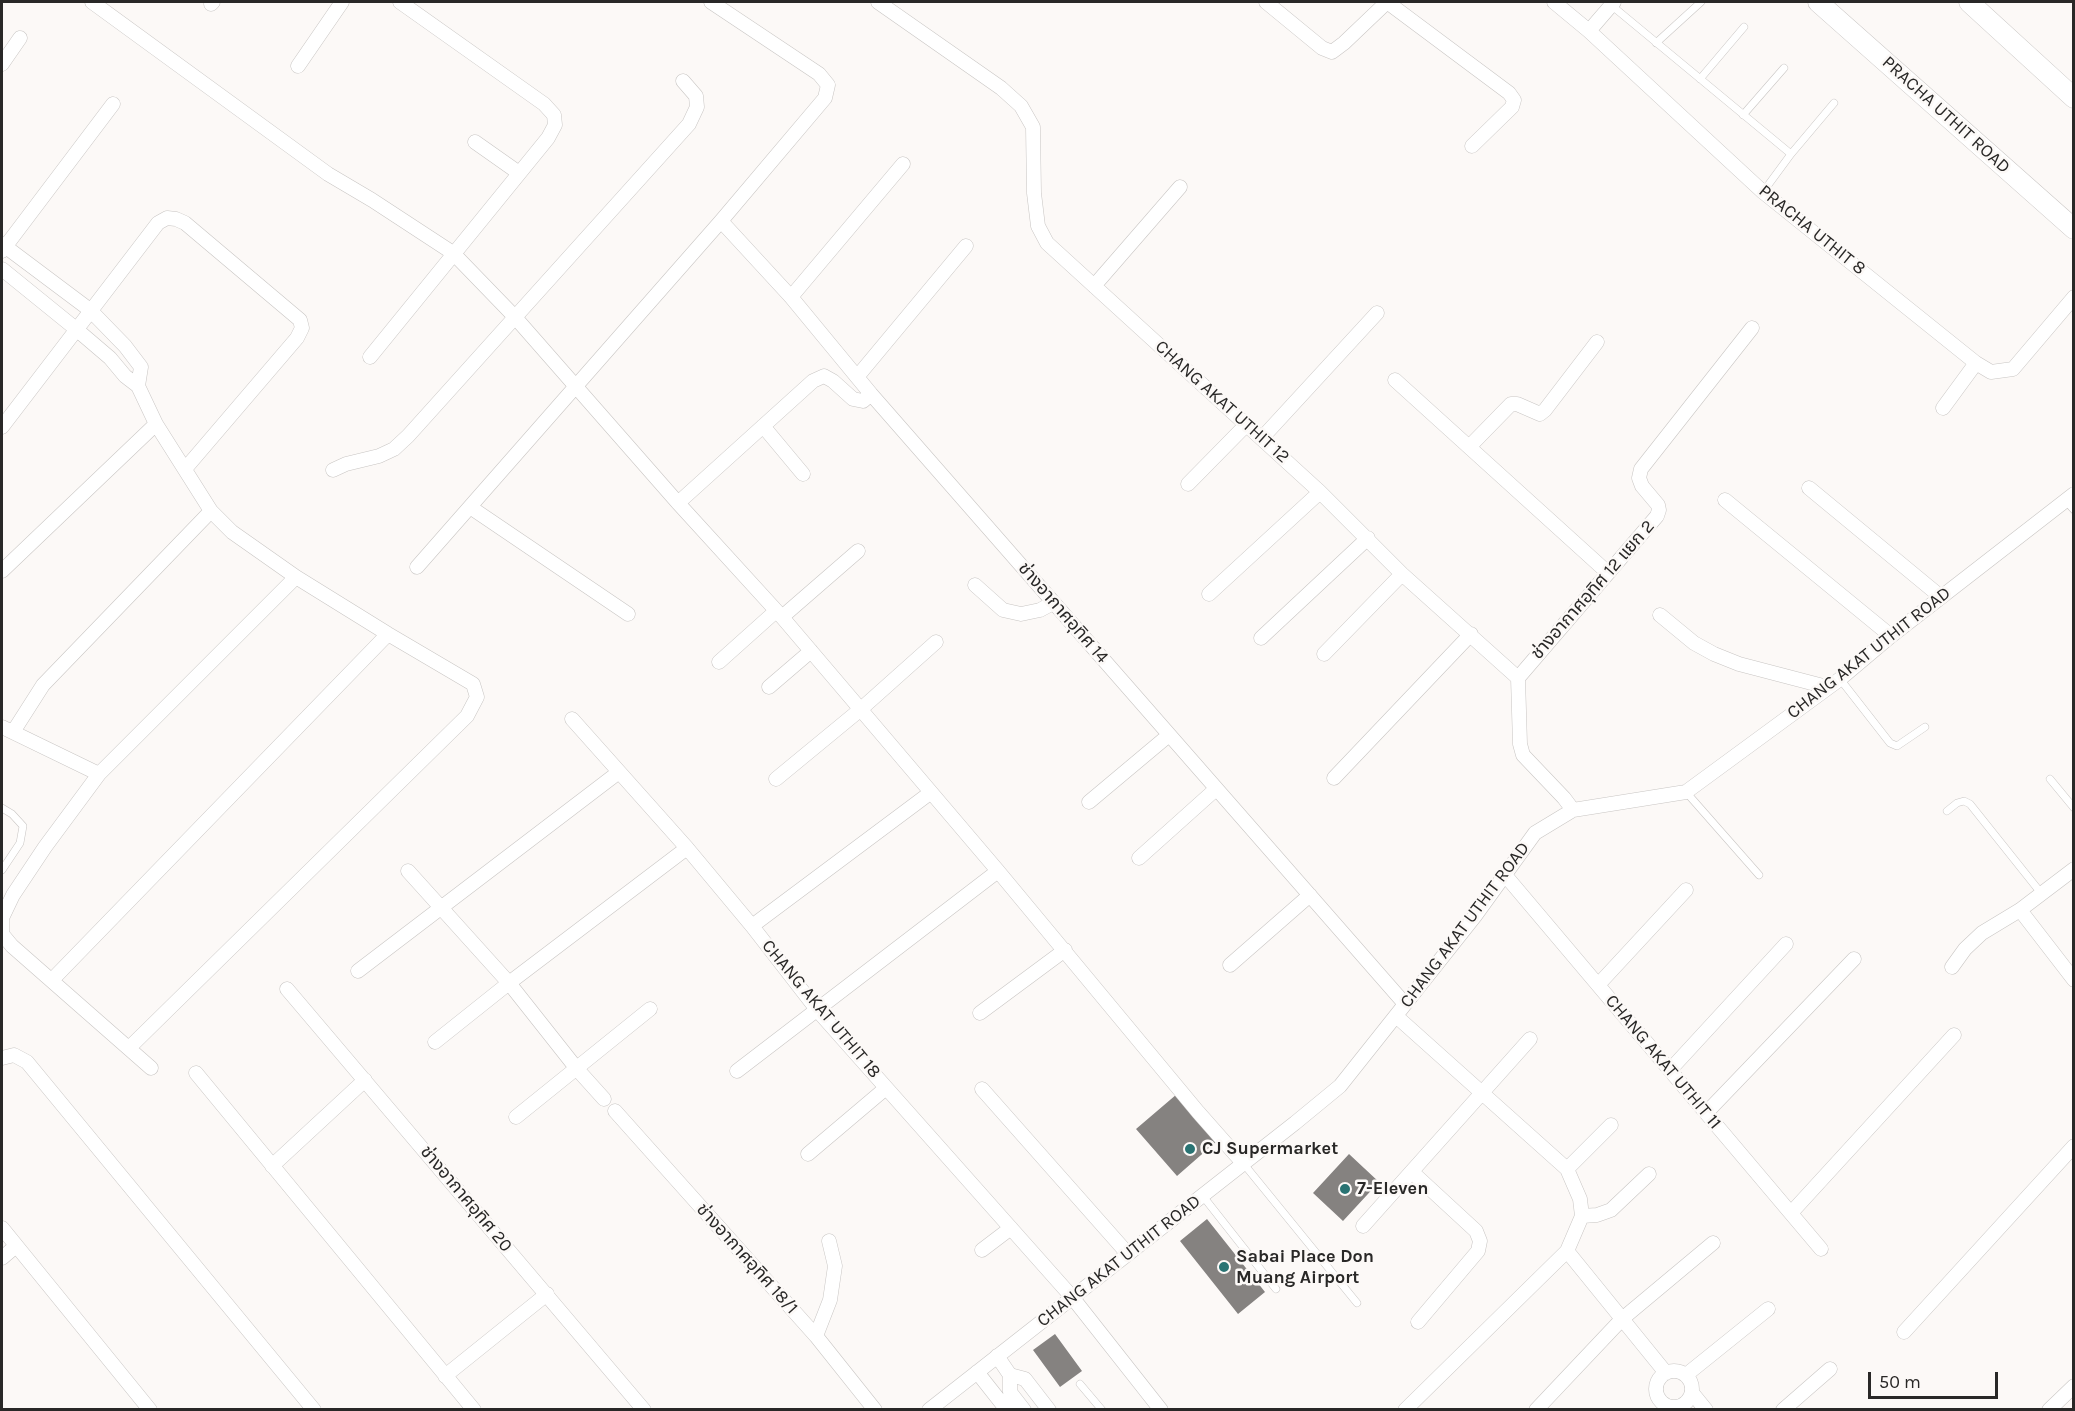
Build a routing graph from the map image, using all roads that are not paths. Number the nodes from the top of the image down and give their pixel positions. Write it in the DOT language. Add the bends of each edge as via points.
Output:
graph roads {
  1 [pos="92,2"];
  2 [pos="342,2"];
  3 [pos="400,2"];
  4 [pos="711,2"];
  5 [pos="878,2"];
  6 [pos="1266,2"];
  7 [pos="1387,2"];
  8 [pos="1554,2"];
  9 [pos="1701,2"];
  10 [pos="1818,2"];
  11 [pos="1969,2"];
  12 [pos="1613,3"];
  13 [pos="1744,27"];
  14 [pos="1589,31"];
  15 [pos="20,38"];
  16 [pos="1656,43"];
  17 [pos="2,64"];
  18 [pos="298,66"];
  19 [pos="1784,68"];
  20 [pos="1700,79"];
  21 [pos="683,81"];
  22 [pos="2073,98"];
  23 [pos="1834,103"];
  24 [pos="113,104"];
  25 [pos="1743,115"];
  26 [pos="475,142"];
  27 [pos="1472,146"];
  28 [pos="1791,154"];
  29 [pos="903,164"];
  30 [pos="519,173"];
  31 [pos="1180,187"];
  32 [pos="1763,192"];
  33 [pos="722,220"];
  34 [pos="2073,228"];
  35 [pos="966,246"];
  36 [pos="3,247"];
  37 [pos="453,253"];
  38 [pos="2,269"];
  39 [pos="1094,286"];
  40 [pos="791,297"];
  41 [pos="2073,297"];
  42 [pos="90,310"];
  43 [pos="1377,313"];
  44 [pos="514,316"];
  45 [pos="1752,328"];
  46 [pos="76,329"];
  47 [pos="1597,342"];
  48 [pos="369,357"];
  49 [pos="1976,363"];
  50 [pos="857,377"];
  51 [pos="1395,380"];
  52 [pos="138,386"];
  53 [pos="575,386"];
  54 [pos="871,394"];
  55 [pos="1943,408"];
  56 [pos="156,424"];
  57 [pos="1247,424"];
  58 [pos="763,426"];
  59 [pos="2,427"];
  60 [pos="1262,438"];
  61 [pos="1469,447"];
  62 [pos="185,469"];
  63 [pos="333,470"];
  64 [pos="803,474"];
  65 [pos="1188,484"];
  66 [pos="1809,488"];
  67 [pos="1320,492"];
  68 [pos="1725,500"];
  69 [pos="2071,501"];
  70 [pos="678,503"];
  71 [pos="470,507"];
  72 [pos="211,512"];
  73 [pos="1368,538"];
  74 [pos="858,550"];
  75 [pos="417,567"];
  76 [pos="2,571"];
  77 [pos="1606,572"];
  78 [pos="1402,574"];
  79 [pos="297,577"];
  80 [pos="975,585"];
  81 [pos="1209,594"];
  82 [pos="1941,597"];
  83 [pos="1053,603"];
  84 [pos="628,614"];
  85 [pos="779,614"];
  86 [pos="1660,615"];
  87 [pos="388,634"];
  88 [pos="1471,634"];
  89 [pos="1891,636"];
  90 [pos="1261,638"];
  91 [pos="936,642"];
  92 [pos="811,651"];
  93 [pos="1324,654"];
  94 [pos="719,662"];
  95 [pos="1518,678"];
  96 [pos="1840,679"];
  97 [pos="769,687"];
  98 [pos="1827,687"];
  99 [pos="861,709"];
  100 [pos="572,719"];
  101 [pos="1925,727"];
  102 [pos="7,730"];
  103 [pos="1169,735"];
  104 [pos="619,772"];
  105 [pos="99,774"];
  106 [pos="1334,778"];
  107 [pos="776,779"];
  108 [pos="2050,779"];
  109 [pos="1216,789"];
  110 [pos="1686,792"];
  111 [pos="930,793"];
  112 [pos="1089,802"];
  113 [pos="2,808"];
  114 [pos="2073,808"];
  115 [pos="1573,810"];
  116 [pos="1947,811"];
  117 [pos="687,848"];
  118 [pos="1139,858"];
  119 [pos="2,870"];
  120 [pos="408,871"];
  121 [pos="998,871"];
  122 [pos="1506,875"];
  123 [pos="1759,875"];
  124 [pos="2072,875"];
  125 [pos="1686,891"];
  126 [pos="2041,893"];
  127 [pos="1310,895"];
  128 [pos="441,908"];
  129 [pos="2020,910"];
  130 [pos="2,919"];
  131 [pos="752,926"];
  132 [pos="1786,944"];
  133 [pos="1065,950"];
  134 [pos="1854,959"];
  135 [pos="1230,965"];
  136 [pos="1952,967"];
  137 [pos="358,971"];
  138 [pos="52,980"];
  139 [pos="2073,980"];
  140 [pos="509,983"];
  141 [pos="1598,985"];
  142 [pos="287,989"];
  143 [pos="1405,1004"];
  144 [pos="650,1009"];
  145 [pos="818,1011"];
  146 [pos="980,1013"];
  147 [pos="1396,1016"];
  148 [pos="1954,1035"];
  149 [pos="1530,1038"];
  150 [pos="435,1042"];
  151 [pos="130,1047"];
  152 [pos="2,1058"];
  153 [pos="152,1068"];
  154 [pos="577,1069"];
  155 [pos="1670,1070"];
  156 [pos="737,1071"];
  157 [pos="196,1073"];
  158 [pos="364,1080"];
  159 [pos="886,1088"];
  160 [pos="982,1089"];
  161 [pos="1482,1093"];
  162 [pos="604,1099"];
  163 [pos="615,1111"];
  164 [pos="1707,1112"];
  165 [pos="516,1117"];
  166 [pos="1611,1125"];
  167 [pos="2073,1146"];
  168 [pos="808,1154"];
  169 [pos="1243,1163"];
  170 [pos="272,1166"];
  171 [pos="1567,1169"];
  172 [pos="1412,1172"];
  173 [pos="1649,1174"];
  174 [pos="1202,1195"];
  175 [pos="1791,1213"];
  176 [pos="1582,1216"];
  177 [pos="1363,1226"];
  178 [pos="2,1228"];
  179 [pos="1011,1228"];
  180 [pos="829,1241"];
  181 [pos="1713,1244"];
  182 [pos="16,1246"];
  183 [pos="1821,1249"];
  184 [pos="982,1250"];
  185 [pos="1567,1251"];
  186 [pos="1128,1254"];
  187 [pos="2,1258"];
  188 [pos="1276,1289"];
  189 [pos="547,1294"];
  190 [pos="1072,1297"];
  191 [pos="1357,1303"];
  192 [pos="1768,1309"];
  193 [pos="1622,1319"];
  194 [pos="1418,1322"];
  195 [pos="1904,1332"];
  196 [pos="816,1336"];
  197 [pos="997,1356"];
  198 [pos="1830,1369"];
  199 [pos="977,1372"];
  200 [pos="1666,1373"];
  201 [pos="1010,1375"];
  202 [pos="1686,1375"];
  203 [pos="445,1376"];
  204 [pos="1080,1384"];
  205 [pos="2073,1386"];
  206 [pos="1693,1394"];
  207 [pos="1661,1407"];
  208 [pos="150,1410"];
  209 [pos="314,1410"];
  210 [pos="474,1410"];
  211 [pos="644,1410"];
  212 [pos="875,1410"];
  213 [pos="928,1410"];
  214 [pos="1007,1410"];
  215 [pos="1024,1410"];
  216 [pos="1049,1410"];
  217 [pos="1102,1410"];
  218 [pos="1161,1410"];
  219 [pos="1405,1410"];
  220 [pos="1536,1410"];
  221 [pos="1706,1410"];
  222 [pos="1783,1410"];
  223 [pos="2049,1410"];
  1 -- 37 [label="street" via="328,174"];
  2 -- 18 [label="street"];
  3 -- 30 [label="street" via="554,115 555,125 548,138"];
  4 -- 33 [label="street" via="819,74 828,85 825,98"];
  5 -- 39 [label="street, CHANG AKAT UTHIT 12" via="1021,106 1033,127 1038,226 1047,243"];
  6 -- 7 [label="street" via="1332,52"];
  7 -- 27 [label="street" via="1514,100 1512,107"];
  8 -- 14 [label="street, PRACHA UTHIT 8"];
  9 -- 16 [label="lane"];
  10 -- 34 [label="street, PRACHA UTHIT ROAD"];
  11 -- 22 [label="street"];
  12 -- 14 [label="street"];
  12 -- 16 [label="lane"];
  13 -- 20 [label="lane"];
  14 -- 32 [label="street, PRACHA UTHIT 8"];
  15 -- 17 [label="street"];
  16 -- 20 [label="lane"];
  19 -- 25 [label="lane"];
  20 -- 25 [label="lane"];
  21 -- 44 [label="street" via="696,96 697,107 689,124"];
  23 -- 28 [label="lane"];
  24 -- 36 [label="street"];
  25 -- 28 [label="lane"];
  26 -- 30 [label="street"];
  28 -- 32 [label="lane"];
  29 -- 40 [label="street"];
  30 -- 37 [label="street"];
  31 -- 39 [label="street"];
  32 -- 49 [label="street, PRACHA UTHIT 8"];
  33 -- 40 [label="street, ช่างอากาศอุทิศ 14"];
  33 -- 53 [label="street"];
  35 -- 50 [label="street"];
  36 -- 42 [label="street"];
  37 -- 44 [label="street"];
  37 -- 48 [label="street"];
  38 -- 46 [label="street"];
  39 -- 57 [label="street, CHANG AKAT UTHIT 12"];
  40 -- 50 [label="street, ช่างอากาศอุทิศ 14"];
  41 -- 49 [label="street, PRACHA UTHIT 8" via="2013,369 1991,372"];
  42 -- 46 [label="street"];
  42 -- 52 [label="street" via="141,367"];
  42 -- 62 [label="street" via="158,223 168,218 185,222 300,320 302,328 297,338"];
  43 -- 60 [label="street"];
  44 -- 53 [label="street"];
  44 -- 63 [label="street" via="394,449"];
  45 -- 77 [label="street, ช่างอากาศอุทิศ 12 แยก 2" via="1641,469 1639,478 1658,505 1657,516"];
  46 -- 52 [label="street"];
  46 -- 59 [label="street"];
  47 -- 61 [label="street" via="1545,410 1540,414 1511,404"];
  49 -- 55 [label="street"];
  50 -- 54 [label="street, ช่างอากาศอุทิศ 14"];
  51 -- 61 [label="street"];
  52 -- 56 [label="street"];
  53 -- 70 [label="street"];
  53 -- 71 [label="street"];
  54 -- 58 [label="street" via="863,401 853,399 824,376 813,381"];
  54 -- 83 [label="street, ช่างอากาศอุทิศ 14"];
  56 -- 62 [label="street"];
  56 -- 76 [label="street"];
  57 -- 60 [label="street, CHANG AKAT UTHIT 12"];
  57 -- 65 [label="street"];
  58 -- 64 [label="street"];
  58 -- 70 [label="street"];
  60 -- 67 [label="street, CHANG AKAT UTHIT 12"];
  61 -- 77 [label="street"];
  62 -- 72 [label="street"];
  66 -- 82 [label="street"];
  67 -- 73 [label="street, CHANG AKAT UTHIT 12"];
  67 -- 81 [label="street"];
  68 -- 89 [label="street"];
  69 -- 82 [label="street, CHANG AKAT UTHIT ROAD"];
  70 -- 85 [label="street"];
  71 -- 75 [label="street"];
  71 -- 84 [label="street"];
  72 -- 79 [label="street" via="240,538"];
  72 -- 102 [label="street" via="43,685"];
  73 -- 78 [label="street, CHANG AKAT UTHIT 12"];
  73 -- 90 [label="street"];
  74 -- 85 [label="street"];
  77 -- 95 [label="street, ช่างอากาศอุทิศ 12 แยก 2"];
  78 -- 88 [label="street, CHANG AKAT UTHIT 12"];
  78 -- 93 [label="street"];
  79 -- 87 [label="street"];
  79 -- 105 [label="street"];
  80 -- 83 [label="street" via="1003,610 1021,614"];
  82 -- 89 [label="street, CHANG AKAT UTHIT ROAD"];
  83 -- 103 [label="street, ช่างอากาศอุทิศ 14"];
  85 -- 92 [label="street"];
  85 -- 94 [label="street"];
  86 -- 98 [label="street" via="1714,654"];
  87 -- 138 [label="street"];
  87 -- 151 [label="street" via="473,684 477,698 467,716"];
  88 -- 95 [label="street, CHANG AKAT UTHIT 12"];
  88 -- 106 [label="street"];
  89 -- 96 [label="street, CHANG AKAT UTHIT ROAD"];
  91 -- 99 [label="street"];
  92 -- 97 [label="street"];
  92 -- 99 [label="street"];
  95 -- 115 [label="street" via="1523,755"];
  96 -- 98 [label="street, CHANG AKAT UTHIT ROAD"];
  96 -- 101 [label="lane" via="1890,743 1897,746"];
  98 -- 110 [label="street, CHANG AKAT UTHIT ROAD"];
  99 -- 107 [label="street"];
  99 -- 111 [label="street"];
  100 -- 104 [label="street, CHANG AKAT UTHIT 18"];
  102 -- 105 [label="street"];
  103 -- 109 [label="street, ช่างอากาศอุทิศ 14"];
  103 -- 112 [label="street"];
  104 -- 117 [label="street, CHANG AKAT UTHIT 18"];
  104 -- 128 [label="street"];
  105 -- 130 [label="street" via="13,894"];
  108 -- 114 [label="lane"];
  109 -- 118 [label="street"];
  109 -- 127 [label="street, ช่างอากาศอุทิศ 14"];
  110 -- 115 [label="street, CHANG AKAT UTHIT ROAD"];
  110 -- 123 [label="lane"];
  111 -- 121 [label="street"];
  111 -- 131 [label="street"];
  113 -- 119 [label="lane" via="23,826 20,843"];
  115 -- 122 [label="street, CHANG AKAT UTHIT ROAD" via="1535,833"];
  116 -- 126 [label="lane" via="1964,801 1970,804"];
  117 -- 131 [label="street, CHANG AKAT UTHIT 18"];
  117 -- 140 [label="street"];
  120 -- 128 [label="street"];
  121 -- 133 [label="street"];
  121 -- 145 [label="street"];
  122 -- 141 [label="street, CHANG AKAT UTHIT 11"];
  122 -- 143 [label="street, CHANG AKAT UTHIT ROAD"];
  124 -- 126 [label="street"];
  125 -- 141 [label="street"];
  126 -- 129 [label="street"];
  127 -- 135 [label="street"];
  127 -- 143 [label="street, ช่างอากาศอุทิศ 14"];
  128 -- 137 [label="street"];
  128 -- 140 [label="street"];
  129 -- 136 [label="street" via="1982,933"];
  129 -- 139 [label="street"];
  130 -- 138 [label="street" via="2,934"];
  131 -- 145 [label="street, CHANG AKAT UTHIT 18"];
  132 -- 155 [label="street"];
  133 -- 146 [label="street"];
  133 -- 169 [label="street"];
  134 -- 164 [label="street"];
  138 -- 151 [label="street"];
  140 -- 150 [label="street"];
  140 -- 154 [label="street"];
  141 -- 155 [label="street, CHANG AKAT UTHIT 11"];
  142 -- 158 [label="street, ช่างอากาศอุทิศ 20"];
  143 -- 147 [label="street, CHANG AKAT UTHIT ROAD"];
  144 -- 154 [label="street"];
  145 -- 156 [label="street"];
  145 -- 159 [label="street, CHANG AKAT UTHIT 18"];
  147 -- 161 [label="street"];
  147 -- 169 [label="street, CHANG AKAT UTHIT ROAD" via="1340,1086"];
  148 -- 175 [label="street"];
  149 -- 161 [label="street"];
  151 -- 153 [label="street"];
  152 -- 209 [label="street" via="14,1055 27,1062"];
  154 -- 162 [label="street"];
  154 -- 165 [label="street"];
  155 -- 164 [label="street, CHANG AKAT UTHIT 11"];
  157 -- 170 [label="street"];
  158 -- 170 [label="street"];
  158 -- 189 [label="street, ช่างอากาศอุทิศ 20"];
  159 -- 168 [label="street"];
  159 -- 179 [label="street, CHANG AKAT UTHIT 18"];
  160 -- 186 [label="street"];
  161 -- 171 [label="street"];
  161 -- 172 [label="street"];
  163 -- 196 [label="street, ช่างอากาศอุทิศ 18/1"];
  164 -- 175 [label="street, CHANG AKAT UTHIT 11"];
  166 -- 171 [label="street"];
  167 -- 195 [label="street"];
  169 -- 174 [label="street, CHANG AKAT UTHIT ROAD"];
  169 -- 191 [label="lane"];
  170 -- 203 [label="street"];
  171 -- 176 [label="street" via="1578,1192"];
  172 -- 177 [label="street"];
  172 -- 194 [label="street" via="1476,1231 1480,1241 1478,1251"];
  173 -- 176 [label="street" via="1611,1210"];
  174 -- 186 [label="street, CHANG AKAT UTHIT ROAD"];
  174 -- 188 [label="lane"];
  175 -- 183 [label="street, CHANG AKAT UTHIT 11"];
  176 -- 185 [label="street"];
  178 -- 182 [label="street"];
  179 -- 184 [label="street"];
  179 -- 190 [label="street, CHANG AKAT UTHIT 18"];
  180 -- 196 [label="street" via="835,1266 830,1300"];
  181 -- 193 [label="street"];
  182 -- 187 [label="street"];
  182 -- 208 [label="street"];
  185 -- 193 [label="street"];
  185 -- 219 [label="street"];
  186 -- 190 [label="street, CHANG AKAT UTHIT ROAD"];
  189 -- 203 [label="street"];
  189 -- 211 [label="street, ช่างอากาศอุทิศ 20"];
  190 -- 197 [label="street, CHANG AKAT UTHIT ROAD"];
  190 -- 218 [label="street, CHANG AKAT UTHIT 18"];
  192 -- 202 [label="street"];
  193 -- 200 [label="street"];
  193 -- 220 [label="street"];
  196 -- 212 [label="street, ช่างอากาศอุทิศ 18/1"];
  197 -- 199 [label="street, CHANG AKAT UTHIT ROAD"];
  197 -- 201 [label="street"];
  198 -- 222 [label="street"];
  199 -- 213 [label="street, CHANG AKAT UTHIT ROAD"];
  199 -- 214 [label="street"];
  200 -- 202 [label="street"];
  200 -- 207 [label="street" via="1658,1380 1656,1390"];
  201 -- 215 [label="street" via="1010,1392"];
  201 -- 216 [label="street" via="1025,1379"];
  202 -- 206 [label="street"];
  203 -- 210 [label="street"];
  204 -- 217 [label="lane"];
  205 -- 223 [label="street"];
  206 -- 207 [label="street" via="1678,1408"];
  206 -- 221 [label="street"];
}
